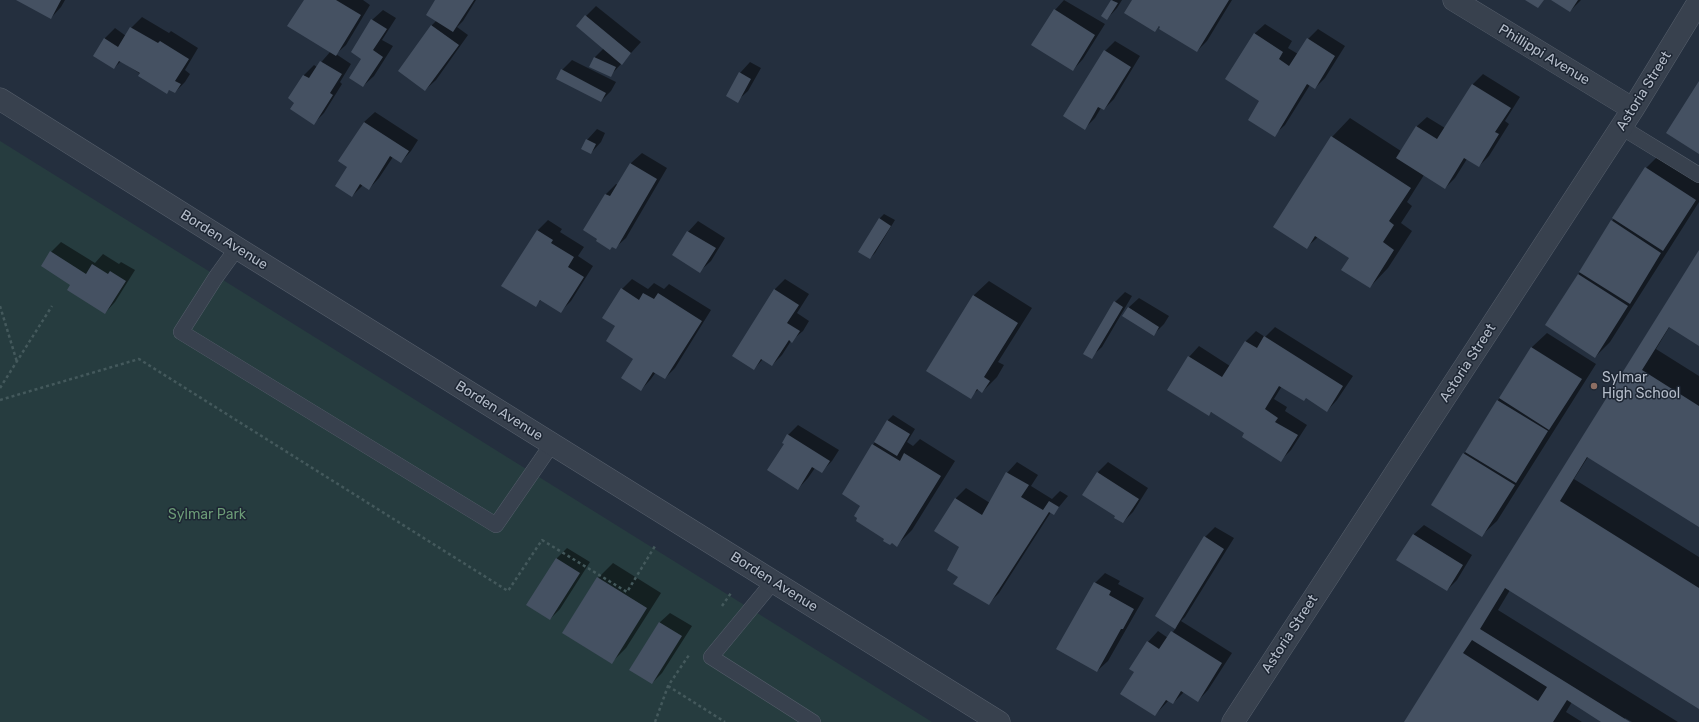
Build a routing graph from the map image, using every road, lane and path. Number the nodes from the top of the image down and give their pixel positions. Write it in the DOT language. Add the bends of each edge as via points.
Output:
graph roads {
  1 [pos="1454,0"];
  2 [pos="1699,1"];
  3 [pos="0,99"];
  4 [pos="1633,109"];
  5 [pos="1621,127"];
  6 [pos="1699,175"];
  7 [pos="236,248"];
  8 [pos="0,306"];
  9 [pos="52,306"];
  10 [pos="17,362"];
  11 [pos="0,388"];
  12 [pos="0,400"];
  13 [pos="552,444"];
  14 [pos="655,546"];
  15 [pos="773,582"];
  16 [pos="668,686"];
  17 [pos="725,722"];
  18 [pos="813,722"];
  19 [pos="999,722"];
  20 [pos="1233,722"];
  1 -- 4 [label="street, Phillippi Avenue"];
  2 -- 4 [label="street, Astoria Street"];
  3 -- 7 [label="street, Borden Avenue"];
  4 -- 5 [label="street, Astoria Street"];
  5 -- 6 [label="lane"];
  5 -- 20 [label="street, Astoria Street"];
  7 -- 13 [label="street, Borden Avenue"];
  7 -- 13 [label="lane" via="182,332 496,525"];
  8 -- 10 [label="path"];
  9 -- 10 [label="path"];
  10 -- 11 [label="path"];
  12 -- 14 [label="path" via="139,359 508,591 542,540 627,592"];
  13 -- 15 [label="street, Borden Avenue"];
  15 -- 18 [label="lane" via="711,657"];
  15 -- 19 [label="street, Borden Avenue"];
  16 -- 17 [label="path"];
}
